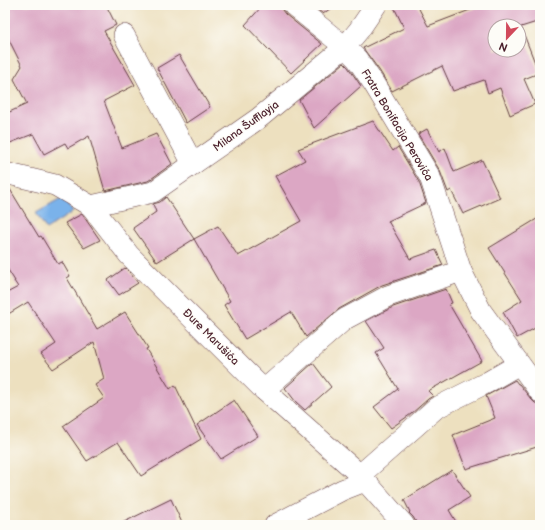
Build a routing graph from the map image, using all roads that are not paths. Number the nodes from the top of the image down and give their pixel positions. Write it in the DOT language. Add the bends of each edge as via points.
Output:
graph roads {
  1 [pos="293,5"];
  2 [pos="376,5"];
  3 [pos="124,35"];
  4 [pos="345,47"];
  5 [pos="193,164"];
  6 [pos="5,174"];
  7 [pos="91,206"];
  8 [pos="461,271"];
  9 [pos="519,364"];
  10 [pos="264,390"];
  11 [pos="540,392"];
  12 [pos="363,478"];
  13 [pos="276,525"];
  14 [pos="404,525"];
  1 -- 4 [label="street, Fratra Bonifacija Perovića"];
  2 -- 4 [label="street, Milana Šufflayja"];
  3 -- 5 [label="street"];
  4 -- 5 [label="street, Milana Šufflayja" via="259,118"];
  4 -- 8 [label="street, Fratra Bonifacija Perovića" via="357,59 374,84 430,178"];
  5 -- 7 [label="street, Milana Šufflayja" via="153,192"];
  6 -- 7 [label="street, Đure Marušića" via="55,185"];
  7 -- 10 [label="street, Đure Marušića" via="129,255"];
  8 -- 9 [label="street, Fratra Bonifacija Perovića" via="481,311"];
  8 -- 10 [label="street" via="388,296 345,319"];
  9 -- 11 [label="street, Fratra Bonifacija Perovića"];
  9 -- 12 [label="street" via="436,408"];
  10 -- 12 [label="street, Đure Marušića"];
  12 -- 13 [label="street"];
  12 -- 14 [label="street, Đure Marušića"];
}
